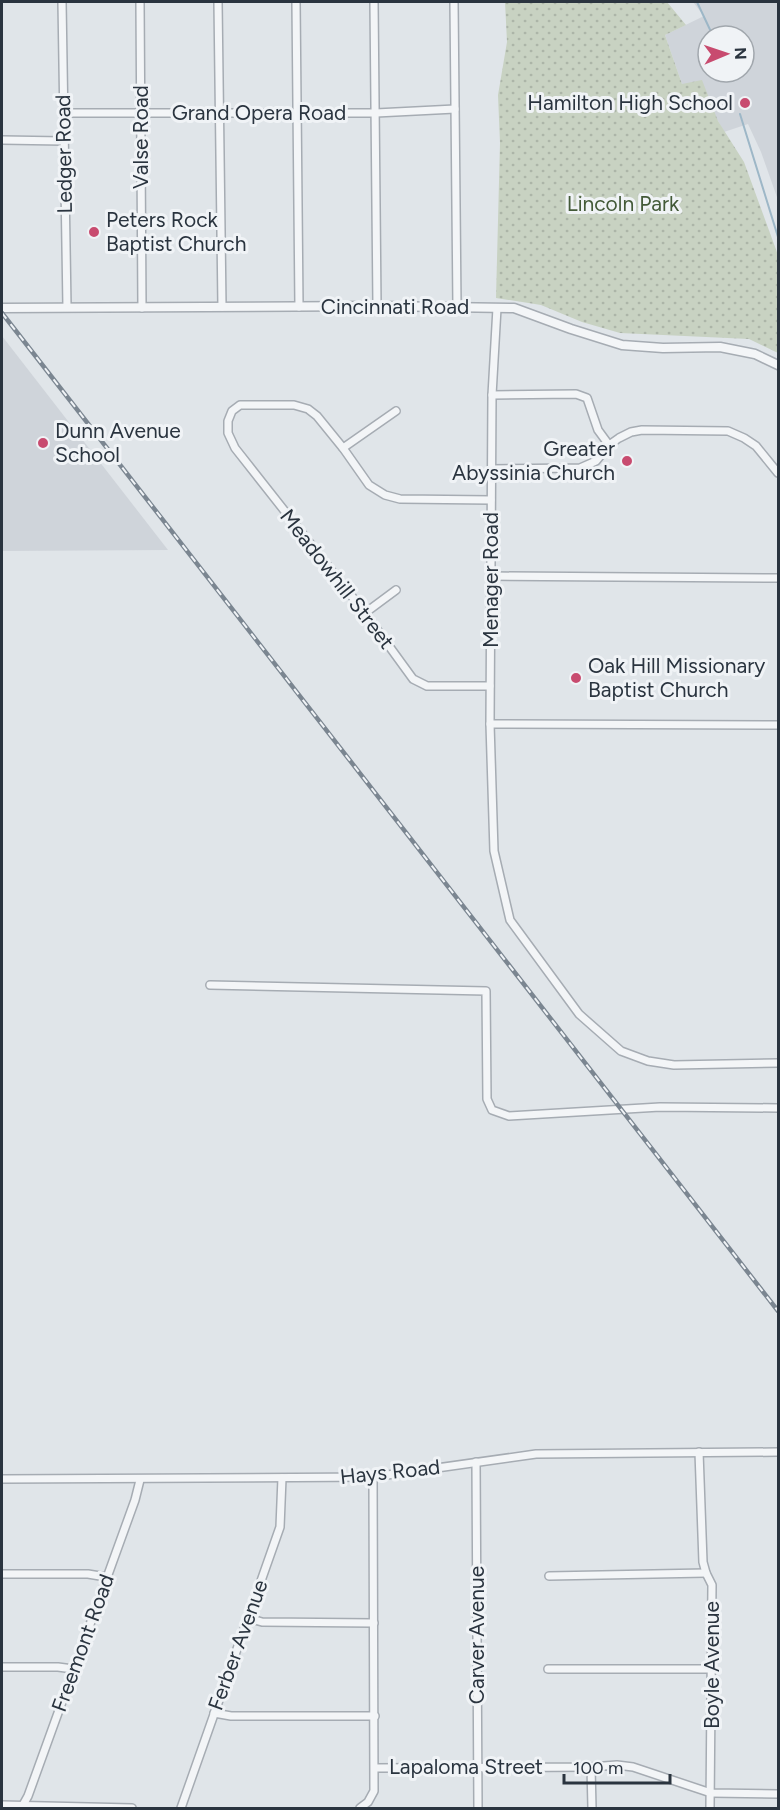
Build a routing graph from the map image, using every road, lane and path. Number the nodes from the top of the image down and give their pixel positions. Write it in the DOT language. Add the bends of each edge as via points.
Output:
graph roads {
  1 [pos="62,2"];
  2 [pos="140,2"];
  3 [pos="218,2"];
  4 [pos="296,2"];
  5 [pos="374,2"];
  6 [pos="454,2"];
  7 [pos="455,109"];
  8 [pos="62,112"];
  9 [pos="297,112"];
  10 [pos="141,113"];
  11 [pos="219,113"];
  12 [pos="375,113"];
  13 [pos="2,140"];
  14 [pos="63,141"];
  15 [pos="377,306"];
  16 [pos="66,307"];
  17 [pos="222,307"];
  18 [pos="299,307"];
  19 [pos="457,307"];
  20 [pos="2,308"];
  21 [pos="142,308"];
  22 [pos="497,308"];
  23 [pos="778,365"];
  24 [pos="492,395"];
  25 [pos="396,411"];
  26 [pos="609,445"];
  27 [pos="344,448"];
  28 [pos="492,469"];
  29 [pos="778,473"];
  30 [pos="491,500"];
  31 [pos="490,576"];
  32 [pos="778,578"];
  33 [pos="396,590"];
  34 [pos="365,613"];
  35 [pos="490,686"];
  36 [pos="490,723"];
  37 [pos="778,725"];
  38 [pos="210,985"];
  39 [pos="778,1063"];
  40 [pos="778,1108"];
  41 [pos="699,1452"];
  42 [pos="778,1452"];
  43 [pos="476,1462"];
  44 [pos="373,1477"];
  45 [pos="282,1478"];
  46 [pos="2,1479"];
  47 [pos="140,1480"];
  48 [pos="706,1573"];
  49 [pos="2,1574"];
  50 [pos="549,1576"];
  51 [pos="106,1577"];
  52 [pos="248,1618"];
  53 [pos="374,1623"];
  54 [pos="2,1667"];
  55 [pos="73,1669"];
  56 [pos="548,1669"];
  57 [pos="711,1669"];
  58 [pos="214,1713"];
  59 [pos="375,1716"];
  60 [pos="478,1767"];
  61 [pos="591,1767"];
  62 [pos="375,1768"];
  63 [pos="711,1793"];
  64 [pos="778,1794"];
  65 [pos="23,1805"];
  66 [pos="2,1806"];
  67 [pos="132,1809"];
  68 [pos="182,1809"];
  69 [pos="360,1809"];
  70 [pos="478,1809"];
  71 [pos="592,1809"];
  72 [pos="710,1809"];
  1 -- 8 [label="street, Ledger Road"];
  2 -- 10 [label="street, Valse Road"];
  3 -- 11 [label="street"];
  4 -- 9 [label="street"];
  5 -- 12 [label="street"];
  6 -- 7 [label="street"];
  7 -- 12 [label="street, Grand Opera Road"];
  7 -- 19 [label="street"];
  8 -- 10 [label="street, Grand Opera Road"];
  8 -- 14 [label="street, Ledger Road"];
  9 -- 11 [label="street, Grand Opera Road"];
  9 -- 12 [label="street, Grand Opera Road"];
  9 -- 18 [label="street"];
  10 -- 11 [label="street, Grand Opera Road"];
  10 -- 21 [label="street, Valse Road"];
  11 -- 17 [label="street"];
  12 -- 15 [label="street"];
  13 -- 14 [label="street"];
  14 -- 16 [label="street, Ledger Road"];
  15 -- 18 [label="street, Cincinnati Road"];
  15 -- 19 [label="street, Cincinnati Road"];
  16 -- 20 [label="street, Cincinnati Road"];
  16 -- 21 [label="street, Cincinnati Road"];
  17 -- 18 [label="street, Cincinnati Road"];
  17 -- 21 [label="street, Cincinnati Road"];
  19 -- 22 [label="street, Cincinnati Road"];
  22 -- 23 [label="street, Cincinnati Road" via="514,308 622,345 720,347 755,354"];
  22 -- 24 [label="street, Menager Road"];
  24 -- 26 [label="street" via="576,394 587,398 598,430"];
  24 -- 28 [label="street, Menager Road"];
  25 -- 27 [label="street"];
  26 -- 28 [label="street" via="596,461 580,468"];
  26 -- 29 [label="street" via="642,430 728,431 756,446"];
  27 -- 30 [label="street" via="369,485 385,495 399,499"];
  27 -- 34 [label="street, Meadowhill Street" via="317,416 294,405 240,405 228,421 228,433 235,448"];
  28 -- 30 [label="street, Menager Road"];
  30 -- 31 [label="street, Menager Road"];
  31 -- 32 [label="street"];
  31 -- 35 [label="street, Menager Road"];
  33 -- 34 [label="street"];
  34 -- 35 [label="street, Meadowhill Street" via="413,679 427,686"];
  35 -- 36 [label="street, Menager Road"];
  36 -- 37 [label="street"];
  36 -- 39 [label="street, Menager Road" via="494,852 510,920 579,1014 621,1051 648,1061 674,1065"];
  38 -- 40 [label="street" via="486,991 487,1099 492,1110 508,1116 660,1107"];
  41 -- 42 [label="street, Hays Road"];
  41 -- 43 [label="street, Hays Road" via="536,1454"];
  41 -- 48 [label="street, Boyle Avenue"];
  43 -- 44 [label="street, Hays Road"];
  43 -- 60 [label="street, Carver Avenue"];
  44 -- 45 [label="street, Hays Road"];
  44 -- 53 [label="street"];
  45 -- 47 [label="street, Hays Road"];
  45 -- 52 [label="street, Ferber Avenue" via="280,1527"];
  46 -- 47 [label="street, Hays Road"];
  47 -- 51 [label="street, Freemont Road"];
  48 -- 50 [label="street"];
  48 -- 57 [label="street, Boyle Avenue" via="712,1585"];
  49 -- 51 [label="street"];
  51 -- 55 [label="street, Freemont Road"];
  52 -- 53 [label="street" via="262,1622"];
  52 -- 58 [label="street, Ferber Avenue"];
  53 -- 59 [label="street"];
  54 -- 55 [label="street"];
  55 -- 65 [label="street, Freemont Road"];
  56 -- 57 [label="street"];
  57 -- 63 [label="street, Boyle Avenue"];
  58 -- 59 [label="street"];
  58 -- 68 [label="street, Ferber Avenue"];
  59 -- 62 [label="street"];
  60 -- 61 [label="street, Lapaloma Street"];
  60 -- 62 [label="street, Lapaloma Street"];
  60 -- 70 [label="street, Carver Avenue"];
  61 -- 63 [label="street, Lapaloma Street" via="633,1767"];
  61 -- 71 [label="street"];
  62 -- 69 [label="street, Lapaloma Street" via="374,1791"];
  63 -- 64 [label="street, Lapaloma Street"];
  63 -- 72 [label="street, Boyle Avenue"];
  65 -- 66 [label="street"];
  65 -- 67 [label="street"];
}
